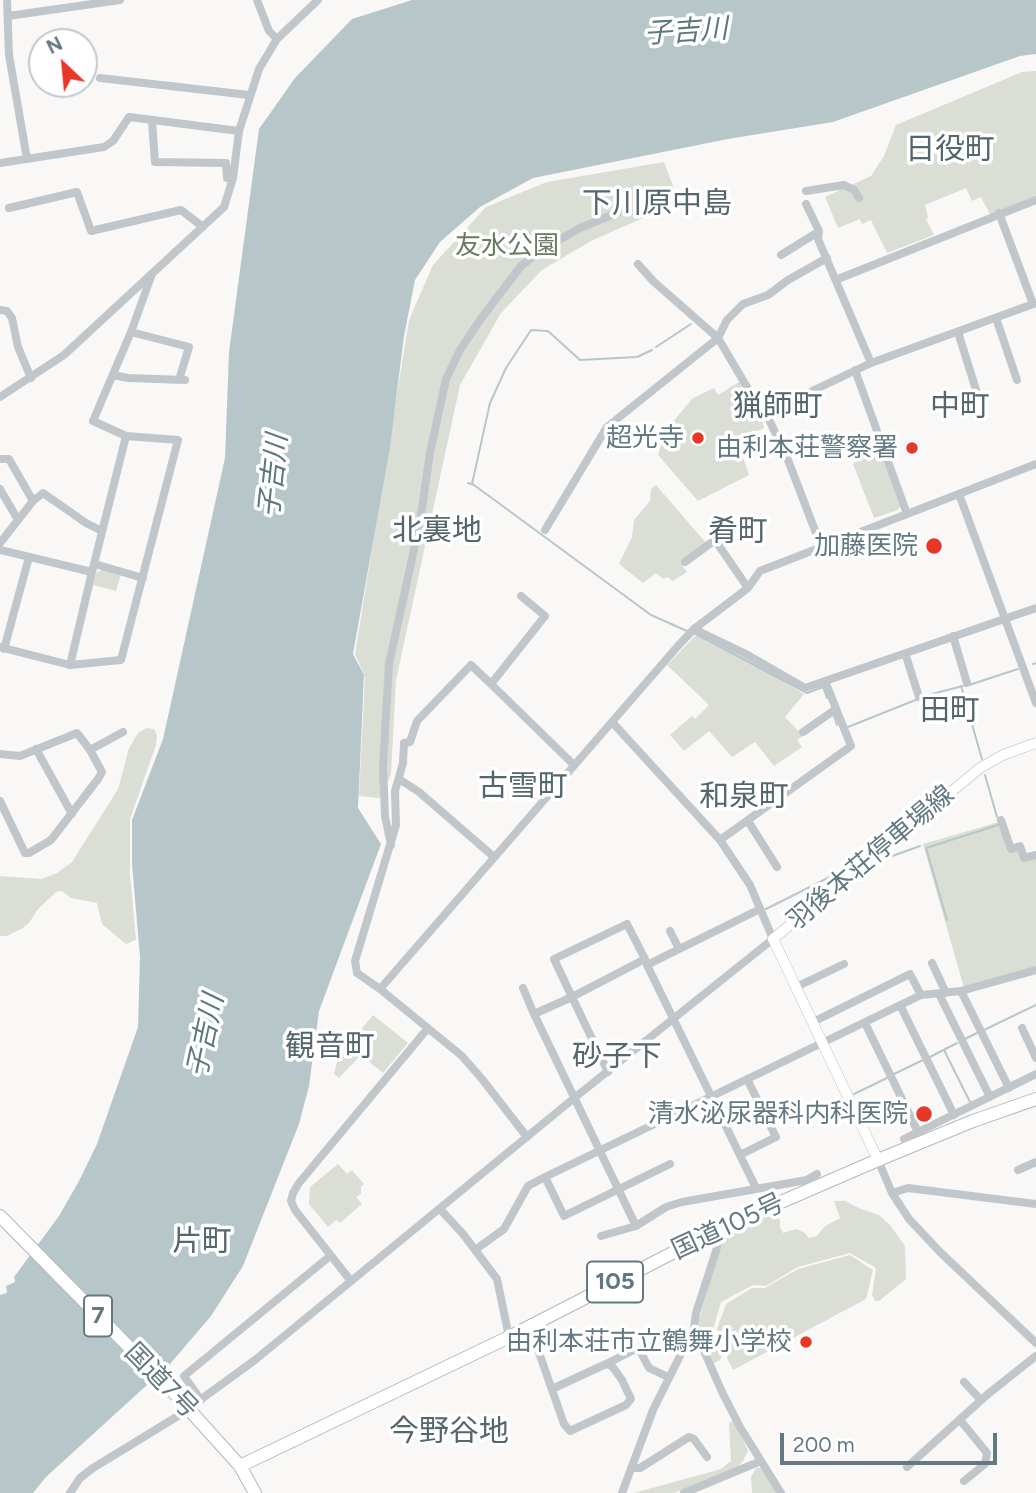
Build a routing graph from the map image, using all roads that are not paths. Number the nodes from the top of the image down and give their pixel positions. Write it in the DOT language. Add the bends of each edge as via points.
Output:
graph roads {
  1 [pos="7,0"];
  2 [pos="120,0"];
  3 [pos="257,0"];
  4 [pos="318,0"];
  5 [pos="83,2"];
  6 [pos="8,16"];
  7 [pos="277,39"];
  8 [pos="100,78"];
  9 [pos="249,95"];
  10 [pos="152,122"];
  11 [pos="239,131"];
  12 [pos="27,159"];
  13 [pos="0,163"];
  14 [pos="233,178"];
  15 [pos="806,191"];
  16 [pos="859,198"];
  17 [pos="1036,200"];
  18 [pos="806,204"];
  19 [pos="9,208"];
  20 [pos="617,213"];
  21 [pos="999,213"];
  22 [pos="203,227"];
  23 [pos="818,232"];
  24 [pos="780,255"];
  25 [pos="827,258"];
  26 [pos="638,264"];
  27 [pos="153,272"];
  28 [pos="838,279"];
  29 [pos="1035,303"];
  30 [pos="0,310"];
  31 [pos="996,318"];
  32 [pos="131,332"];
  33 [pos="958,332"];
  34 [pos="718,338"];
  35 [pos="872,363"];
  36 [pos="855,370"];
  37 [pos="113,375"];
  38 [pos="31,378"];
  39 [pos="1017,380"];
  40 [pos="978,393"];
  41 [pos="0,397"];
  42 [pos="766,413"];
  43 [pos="126,436"];
  44 [pos="0,460"];
  45 [pos="1036,464"];
  46 [pos="0,489"];
  47 [pos="959,494"];
  48 [pos="33,501"];
  49 [pos="907,514"];
  50 [pos="18,520"];
  51 [pos="545,530"];
  52 [pos="102,531"];
  53 [pos="0,542"];
  54 [pos="821,546"];
  55 [pos="0,550"];
  56 [pos="29,557"];
  57 [pos="685,562"];
  58 [pos="93,568"];
  59 [pos="142,578"];
  60 [pos="748,587"];
  61 [pos="521,596"];
  62 [pos="1036,608"];
  63 [pos="1006,618"];
  64 [pos="694,629"];
  65 [pos="953,636"];
  66 [pos="2,648"];
  67 [pos="905,653"];
  68 [pos="70,665"];
  69 [pos="825,681"];
  70 [pos="967,682"];
  71 [pos="491,684"];
  72 [pos="919,697"];
  73 [pos="1036,703"];
  74 [pos="836,709"];
  75 [pos="612,722"];
  76 [pos="123,732"];
  77 [pos="803,732"];
  78 [pos="1036,743"];
  79 [pos="36,750"];
  80 [pos="90,750"];
  81 [pos="0,754"];
  82 [pos="575,765"];
  83 [pos="399,779"];
  84 [pos="0,801"];
  85 [pos="72,814"];
  86 [pos="1001,820"];
  87 [pos="747,821"];
  88 [pos="720,840"];
  89 [pos="391,845"];
  90 [pos="1036,855"];
  91 [pos="494,857"];
  92 [pos="777,867"];
  93 [pos="761,909"];
  94 [pos="670,931"];
  95 [pos="773,939"];
  96 [pos="679,949"];
  97 [pos="932,963"];
  98 [pos="844,964"];
  99 [pos="1036,970"];
  100 [pos="796,987"];
  101 [pos="523,988"];
  102 [pos="380,989"];
  103 [pos="961,991"];
  104 [pos="942,993"];
  105 [pos="921,995"];
  106 [pos="572,997"];
  107 [pos="900,1005"];
  108 [pos="534,1014"];
  109 [pos="673,1020"];
  110 [pos="813,1022"];
  111 [pos="865,1023"];
  112 [pos="428,1028"];
  113 [pos="1022,1028"];
  114 [pos="823,1043"];
  115 [pos="1036,1058"];
  116 [pos="608,1072"];
  117 [pos="1036,1074"];
  118 [pos="747,1079"];
  119 [pos="1009,1088"];
  120 [pos="712,1097"];
  121 [pos="990,1097"];
  122 [pos="573,1099"];
  123 [pos="1036,1100"];
  124 [pos="954,1115"];
  125 [pos="918,1132"];
  126 [pos="527,1138"];
  127 [pos="904,1139"];
  128 [pos="599,1152"];
  129 [pos="740,1155"];
  130 [pos="878,1160"];
  131 [pos="1036,1162"];
  132 [pos="670,1164"];
  133 [pos="1018,1170"];
  134 [pos="817,1174"];
  135 [pos="545,1177"];
  136 [pos="756,1188"];
  137 [pos="617,1190"];
  138 [pos="892,1193"];
  139 [pos="1036,1204"];
  140 [pos="440,1209"];
  141 [pos="0,1216"];
  142 [pos="636,1226"];
  143 [pos="721,1228"];
  144 [pos="601,1236"];
  145 [pos="475,1250"];
  146 [pos="330,1256"];
  147 [pos="351,1281"];
  148 [pos="529,1325"];
  149 [pos="694,1328"];
  150 [pos="509,1337"];
  151 [pos="1036,1343"];
  152 [pos="1036,1356"];
  153 [pos="606,1364"];
  154 [pos="668,1377"];
  155 [pos="964,1382"];
  156 [pos="552,1389"];
  157 [pos="201,1399"];
  158 [pos="981,1400"];
  159 [pos="960,1420"];
  160 [pos="707,1457"];
  161 [pos="761,1461"];
  162 [pos="240,1466"];
  163 [pos="907,1467"];
  164 [pos="631,1468"];
  165 [pos="964,1482"];
  166 [pos="70,1493"];
  167 [pos="256,1493"];
  168 [pos="622,1493"];
  169 [pos="684,1493"];
  170 [pos="781,1493"];
  1 -- 6 [label="street"];
  2 -- 5 [label="street"];
  3 -- 7 [label="street"];
  4 -- 7 [label="street"];
  5 -- 6 [label="street"];
  6 -- 12 [label="street" via="9,55"];
  7 -- 9 [label="street" via="258,69"];
  8 -- 9 [label="street"];
  9 -- 11 [label="street"];
  10 -- 11 [label="street"];
  10 -- 12 [label="street" via="129,117 104,148"];
  10 -- 14 [label="street" via="155,162 226,163 227,178"];
  11 -- 14 [label="street"];
  12 -- 13 [label="street"];
  14 -- 22 [label="street" via="224,207"];
  15 -- 16 [label="street" via="844,185"];
  17 -- 21 [label="street"];
  18 -- 23 [label="street"];
  19 -- 22 [label="street" via="77,192 91,231 181,210"];
  20 -- 89 [label="street" via="580,228 521,266 460,350 446,379 389,664 383,766"];
  21 -- 28 [label="street"];
  21 -- 29 [label="street"];
  22 -- 27 [label="street"];
  23 -- 24 [label="street"];
  23 -- 25 [label="street"];
  25 -- 28 [label="street"];
  25 -- 34 [label="street" via="768,295 743,304"];
  26 -- 34 [label="street"];
  27 -- 32 [label="street"];
  27 -- 38 [label="street" via="64,355"];
  28 -- 35 [label="street"];
  29 -- 31 [label="street"];
  30 -- 38 [label="street" via="12,318"];
  31 -- 33 [label="street"];
  31 -- 39 [label="street"];
  32 -- 37 [label="street"];
  32 -- 37 [label="street" via="189,347 182,380"];
  33 -- 35 [label="street"];
  33 -- 40 [label="street"];
  34 -- 42 [label="street"];
  34 -- 51 [label="street" via="607,427"];
  35 -- 36 [label="street"];
  36 -- 42 [label="street"];
  36 -- 49 [label="street"];
  37 -- 43 [label="street" via="93,421"];
  38 -- 41 [label="street"];
  42 -- 54 [label="street"];
  43 -- 52 [label="street"];
  43 -- 59 [label="street" via="178,440"];
  44 -- 48 [label="street" via="9,459"];
  45 -- 47 [label="street"];
  46 -- 50 [label="street"];
  47 -- 49 [label="street"];
  47 -- 63 [label="street"];
  48 -- 50 [label="street"];
  48 -- 52 [label="street" via="47,495"];
  49 -- 54 [label="street"];
  50 -- 53 [label="street"];
  52 -- 58 [label="street"];
  54 -- 60 [label="street" via="761,571"];
  55 -- 56 [label="street"];
  56 -- 58 [label="street"];
  56 -- 66 [label="street"];
  57 -- 60 [label="street" via="715,540"];
  58 -- 59 [label="street"];
  58 -- 68 [label="street"];
  59 -- 68 [label="street" via="121,660"];
  60 -- 64 [label="street"];
  61 -- 71 [label="street" via="545,616"];
  62 -- 63 [label="street"];
  63 -- 65 [label="street"];
  63 -- 73 [label="street"];
  64 -- 69 [label="street" via="805,688"];
  64 -- 75 [label="street"];
  65 -- 67 [label="street"];
  65 -- 70 [label="street"];
  66 -- 68 [label="street"];
  67 -- 69 [label="street"];
  67 -- 72 [label="street"];
  69 -- 74 [label="street"];
  71 -- 82 [label="street"];
  71 -- 83 [label="street" via="471,665 417,721 410,742 404,743"];
  74 -- 77 [label="street"];
  74 -- 87 [label="street" via="850,746"];
  75 -- 82 [label="street"];
  75 -- 88 [label="street"];
  76 -- 80 [label="street"];
  78 -- 95 [label="main road, 羽後本荘停車場線" via="980,768"];
  79 -- 80 [label="street" via="78,733"];
  79 -- 81 [label="street" via="20,756"];
  79 -- 85 [label="street"];
  80 -- 85 [label="street" via="102,772"];
  82 -- 91 [label="street"];
  83 -- 89 [label="street"];
  83 -- 91 [label="street"];
  84 -- 85 [label="street" via="25,853 51,840"];
  86 -- 90 [label="street" via="1011,849 1020,846 1024,858"];
  87 -- 88 [label="street"];
  87 -- 92 [label="street"];
  88 -- 93 [label="street"];
  89 -- 102 [label="street" via="355,961 357,973"];
  91 -- 102 [label="street"];
  93 -- 95 [label="street"];
  93 -- 96 [label="street"];
  94 -- 96 [label="street"];
  95 -- 100 [label="main road, 羽後本荘停車場線"];
  95 -- 109 [label="street"];
  96 -- 109 [label="street" via="648,965"];
  97 -- 104 [label="street"];
  98 -- 100 [label="street"];
  99 -- 103 [label="street"];
  100 -- 110 [label="main road, 羽後本荘停車場線"];
  101 -- 108 [label="street"];
  102 -- 112 [label="street"];
  103 -- 104 [label="street"];
  103 -- 119 [label="street"];
  104 -- 105 [label="street"];
  104 -- 121 [label="street"];
  105 -- 107 [label="street"];
  105 -- 110 [label="street" via="910,974"];
  106 -- 106 [label="street" via="554,959 627,924 645,959"];
  106 -- 108 [label="street"];
  106 -- 116 [label="street"];
  107 -- 111 [label="street"];
  107 -- 124 [label="street"];
  108 -- 122 [label="street"];
  109 -- 116 [label="street"];
  109 -- 120 [label="street"];
  110 -- 114 [label="main road, 羽後本荘停車場線"];
  111 -- 114 [label="street"];
  111 -- 125 [label="street"];
  112 -- 126 [label="street" via="462,1056"];
  112 -- 146 [label="street" via="293,1193 295,1210"];
  113 -- 115 [label="street"];
  114 -- 118 [label="street"];
  114 -- 130 [label="main road, 羽後本荘停車場線"];
  116 -- 122 [label="street"];
  117 -- 119 [label="street"];
  118 -- 120 [label="street"];
  118 -- 129 [label="street" via="776,1137"];
  119 -- 121 [label="street"];
  120 -- 128 [label="street"];
  120 -- 129 [label="street"];
  121 -- 124 [label="street"];
  122 -- 126 [label="street"];
  122 -- 128 [label="street"];
  123 -- 130 [label="highway, 国道105号 / 105"];
  124 -- 125 [label="street"];
  125 -- 127 [label="street"];
  126 -- 140 [label="street"];
  128 -- 135 [label="street"];
  128 -- 137 [label="street"];
  129 -- 136 [label="street"];
  130 -- 138 [label="street"];
  130 -- 143 [label="highway, 国道105号 / 105"];
  131 -- 133 [label="street"];
  132 -- 137 [label="street"];
  134 -- 136 [label="street" via="807,1180"];
  135 -- 137 [label="street" via="564,1216"];
  135 -- 145 [label="street" via="528,1186 505,1229"];
  136 -- 142 [label="street" via="666,1207"];
  137 -- 142 [label="street"];
  138 -- 139 [label="street" via="908,1188"];
  138 -- 151 [label="street" via="940,1252"];
  140 -- 145 [label="street"];
  140 -- 147 [label="street"];
  141 -- 162 [label="highway, 国道7号 / 7, bridge"];
  142 -- 144 [label="street"];
  143 -- 148 [label="highway, 国道105号 / 105"];
  143 -- 149 [label="street"];
  145 -- 150 [label="street" via="496,1279"];
  146 -- 147 [label="street"];
  146 -- 157 [label="street" via="184,1376"];
  147 -- 157 [label="street"];
  148 -- 150 [label="highway, 国道105号 / 105"];
  148 -- 156 [label="street"];
  149 -- 154 [label="street"];
  149 -- 161 [label="street" via="722,1392"];
  150 -- 162 [label="highway, 国道105号 / 105"];
  152 -- 158 [label="street"];
  153 -- 154 [label="street" via="634,1350 649,1368"];
  153 -- 156 [label="street"];
  153 -- 156 [label="street" via="622,1380 631,1399 570,1431"];
  154 -- 164 [label="street"];
  155 -- 158 [label="street"];
  157 -- 166 [label="street" via="80,1478"];
  158 -- 159 [label="street"];
  159 -- 163 [label="street"];
  159 -- 165 [label="street" via="987,1453 985,1464"];
  160 -- 164 [label="street" via="689,1437 640,1468"];
  161 -- 169 [label="street"];
  161 -- 170 [label="street"];
  162 -- 167 [label="highway, 国道7号 / 7"];
  164 -- 168 [label="street"];
}
